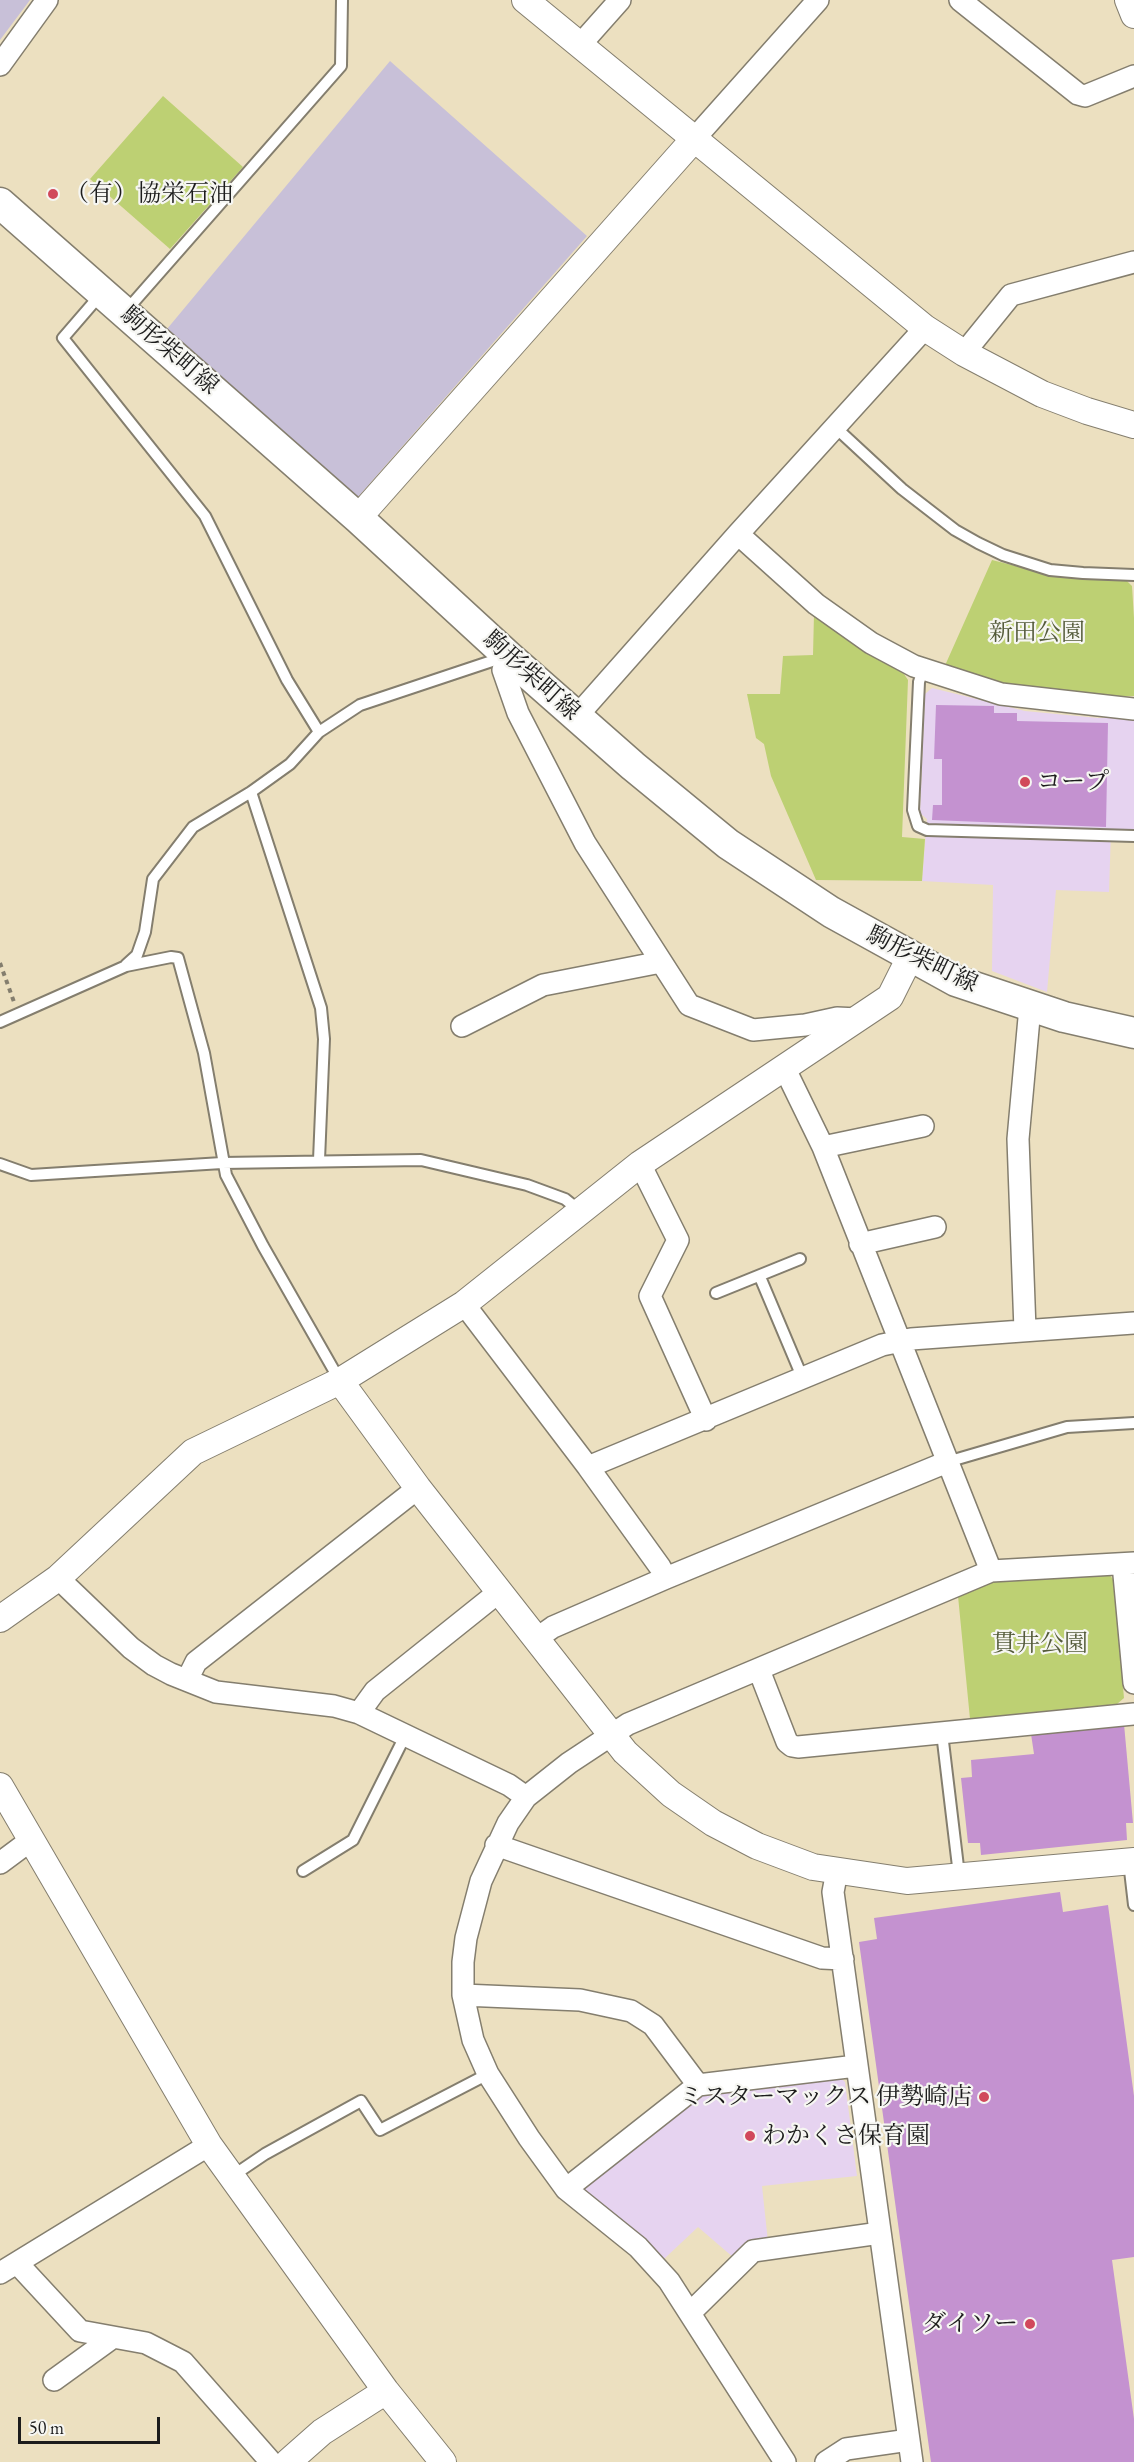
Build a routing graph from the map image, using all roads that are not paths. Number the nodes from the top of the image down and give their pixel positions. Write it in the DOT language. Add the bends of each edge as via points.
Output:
graph roads {
  1 [pos="47,0"];
  2 [pos="342,0"];
  3 [pos="525,0"];
  4 [pos="620,0"];
  5 [pos="818,0"];
  6 [pos="960,0"];
  7 [pos="1128,0"];
  8 [pos="1134,15"];
  9 [pos="580,45"];
  10 [pos="0,65"];
  11 [pos="1134,76"];
  12 [pos="695,138"];
  13 [pos="1,206"];
  14 [pos="1134,262"];
  15 [pos="103,292"];
  16 [pos="125,312"];
  17 [pos="925,328"];
  18 [pos="964,353"];
  19 [pos="1134,425"];
  20 [pos="835,427"];
  21 [pos="358,518"];
  22 [pos="738,534"];
  23 [pos="1134,575"];
  24 [pos="508,656"];
  25 [pos="923,669"];
  26 [pos="1134,708"];
  27 [pos="577,716"];
  28 [pos="319,732"];
  29 [pos="251,792"];
  30 [pos="1134,836"];
  31 [pos="910,957"];
  32 [pos="661,962"];
  33 [pos="126,966"];
  34 [pos="1030,1007"];
  35 [pos="858,1019"];
  36 [pos="0,1022"];
  37 [pos="462,1026"];
  38 [pos="1134,1033"];
  39 [pos="784,1067"];
  40 [pos="923,1126"];
  41 [pos="823,1147"];
  42 [pos="318,1160"];
  43 [pos="222,1163"];
  44 [pos="0,1164"];
  45 [pos="640,1164"];
  46 [pos="580,1211"];
  47 [pos="935,1227"];
  48 [pos="860,1244"];
  49 [pos="800,1259"];
  50 [pos="760,1277"];
  51 [pos="716,1293"];
  52 [pos="464,1304"];
  53 [pos="1134,1323"];
  54 [pos="1025,1330"];
  55 [pos="899,1341"];
  56 [pos="803,1380"];
  57 [pos="340,1382"];
  58 [pos="706,1420"];
  59 [pos="1134,1423"];
  60 [pos="947,1462"];
  61 [pos="588,1467"];
  62 [pos="418,1488"];
  63 [pos="1128,1563"];
  64 [pos="991,1571"];
  65 [pos="58,1578"];
  66 [pos="666,1578"];
  67 [pos="500,1592"];
  68 [pos="0,1619"];
  69 [pos="536,1639"];
  70 [pos="759,1670"];
  71 [pos="187,1680"];
  72 [pos="1134,1683"];
  73 [pos="359,1713"];
  74 [pos="1134,1714"];
  75 [pos="942,1733"];
  76 [pos="611,1735"];
  77 [pos="405,1736"];
  78 [pos="0,1786"];
  79 [pos="526,1797"];
  80 [pos="31,1840"];
  81 [pos="496,1845"];
  82 [pos="1132,1861"];
  83 [pos="0,1863"];
  84 [pos="303,1871"];
  85 [pos="837,1871"];
  86 [pos="959,1878"];
  87 [pos="1134,1905"];
  88 [pos="843,1959"];
  89 [pos="463,1995"];
  90 [pos="856,2066"];
  91 [pos="488,2074"];
  92 [pos="698,2085"];
  93 [pos="209,2145"];
  94 [pos="231,2177"];
  95 [pos="566,2189"];
  96 [pos="880,2233"];
  97 [pos="9,2268"];
  98 [pos="690,2313"];
  99 [pos="112,2338"];
  100 [pos="54,2380"];
  101 [pos="386,2391"];
  102 [pos="909,2440"];
  103 [pos="271,2462"];
  104 [pos="288,2462"];
  105 [pos="443,2462"];
  106 [pos="785,2462"];
  107 [pos="826,2462"];
  108 [pos="912,2462"];
  1 -- 10 [label="street"];
  2 -- 16 [label="lane" via="341,66"];
  3 -- 9 [label="street"];
  4 -- 9 [label="street"];
  5 -- 12 [label="street"];
  6 -- 11 [label="street" via="1078,94 1085,96"];
  7 -- 8 [label="street"];
  9 -- 12 [label="street"];
  12 -- 17 [label="street"];
  12 -- 21 [label="street"];
  13 -- 15 [label="main road, 駒形柴町線"];
  14 -- 18 [label="street" via="1011,296"];
  15 -- 16 [label="main road, 駒形柴町線"];
  15 -- 28 [label="lane" via="63,338 205,516 287,680"];
  16 -- 21 [label="main road, 駒形柴町線"];
  17 -- 18 [label="street"];
  17 -- 20 [label="street"];
  18 -- 19 [label="street" via="1042,394"];
  20 -- 22 [label="street"];
  20 -- 23 [label="lane" via="910,496 978,543 1050,570"];
  21 -- 24 [label="main road, 駒形柴町線"];
  22 -- 25 [label="street" via="816,604 871,643"];
  22 -- 27 [label="street"];
  24 -- 27 [label="main road, 駒形柴町線"];
  24 -- 28 [label="lane" via="360,705"];
  24 -- 32 [label="street" via="502,670 518,712 585,843"];
  25 -- 26 [label="street" via="1001,694"];
  25 -- 30 [label="lane" via="919,682 913,810 918,826 927,830"];
  27 -- 31 [label="main road, 駒形柴町線" via="690,814 744,855 831,912"];
  28 -- 29 [label="lane" via="290,764"];
  29 -- 33 [label="lane" via="193,827 153,879 145,932 137,955"];
  29 -- 42 [label="lane" via="321,1008 324,1039"];
  31 -- 34 [label="main road, 駒形柴町線" via="956,981"];
  31 -- 35 [label="street" via="890,998"];
  32 -- 35 [label="street" via="689,1005 753,1030 837,1018"];
  32 -- 37 [label="street" via="543,985"];
  33 -- 36 [label="lane"];
  33 -- 43 [label="lane" via="178,958 204,1053"];
  34 -- 38 [label="main road, 駒形柴町線"];
  34 -- 54 [label="street" via="1018,1139"];
  35 -- 39 [label="street"];
  39 -- 41 [label="street"];
  39 -- 45 [label="street"];
  40 -- 41 [label="street"];
  41 -- 48 [label="street"];
  42 -- 43 [label="lane"];
  42 -- 46 [label="lane" via="421,1160 447,1165 527,1185 565,1199"];
  43 -- 44 [label="lane" via="31,1175"];
  43 -- 57 [label="lane" via="262,1246"];
  45 -- 46 [label="street"];
  45 -- 58 [label="street" via="678,1240 650,1296"];
  46 -- 52 [label="street"];
  47 -- 48 [label="street"];
  48 -- 55 [label="street"];
  49 -- 50 [label="lane"];
  50 -- 51 [label="lane"];
  50 -- 56 [label="lane"];
  52 -- 57 [label="street"];
  52 -- 61 [label="street"];
  53 -- 54 [label="street"];
  54 -- 55 [label="street"];
  55 -- 56 [label="street"];
  55 -- 60 [label="street"];
  56 -- 58 [label="street"];
  57 -- 62 [label="street"];
  57 -- 65 [label="street" via="193,1452"];
  58 -- 61 [label="street"];
  59 -- 60 [label="lane" via="1067,1427"];
  60 -- 64 [label="street"];
  60 -- 66 [label="street"];
  61 -- 66 [label="street"];
  62 -- 67 [label="street"];
  62 -- 71 [label="street" via="196,1662"];
  63 -- 64 [label="street"];
  63 -- 72 [label="street"];
  64 -- 70 [label="street"];
  65 -- 68 [label="street"];
  65 -- 71 [label="street" via="131,1648 154,1665"];
  66 -- 69 [label="street" via="553,1627"];
  67 -- 69 [label="street"];
  67 -- 73 [label="street" via="375,1690"];
  69 -- 76 [label="street"];
  70 -- 75 [label="street" via="792,1746"];
  70 -- 76 [label="street" via="627,1724"];
  71 -- 73 [label="street" via="216,1692 334,1706"];
  73 -- 77 [label="street"];
  74 -- 75 [label="street"];
  75 -- 86 [label="lane"];
  76 -- 79 [label="street"];
  76 -- 85 [label="street" via="671,1794 713,1823 785,1857"];
  77 -- 79 [label="street" via="510,1785"];
  77 -- 84 [label="lane" via="353,1840"];
  78 -- 80 [label="street"];
  79 -- 81 [label="street"];
  80 -- 83 [label="street"];
  80 -- 93 [label="street"];
  81 -- 88 [label="street" via="822,1958"];
  81 -- 89 [label="street" via="470,1917"];
  82 -- 86 [label="street"];
  82 -- 87 [label="lane"];
  85 -- 86 [label="street" via="907,1881"];
  85 -- 88 [label="street" via="833,1892"];
  88 -- 90 [label="street"];
  89 -- 91 [label="street" via="473,2040"];
  89 -- 92 [label="street" via="580,2000 631,2012 653,2025"];
  90 -- 92 [label="street"];
  90 -- 96 [label="street"];
  91 -- 94 [label="lane" via="380,2130 361,2101"];
  91 -- 95 [label="street"];
  92 -- 95 [label="street"];
  93 -- 94 [label="street"];
  93 -- 97 [label="street"];
  94 -- 101 [label="street"];
  95 -- 98 [label="street" via="638,2247 658,2267"];
  96 -- 98 [label="street" via="753,2252"];
  96 -- 102 [label="street"];
  97 -- 99 [label="street" via="80,2331"];
  98 -- 106 [label="street"];
  99 -- 100 [label="street"];
  99 -- 103 [label="street" via="146,2343 183,2362"];
  101 -- 104 [label="street" via="322,2432"];
  101 -- 105 [label="street"];
  102 -- 107 [label="street" via="846,2450"];
  102 -- 108 [label="street"];
}
